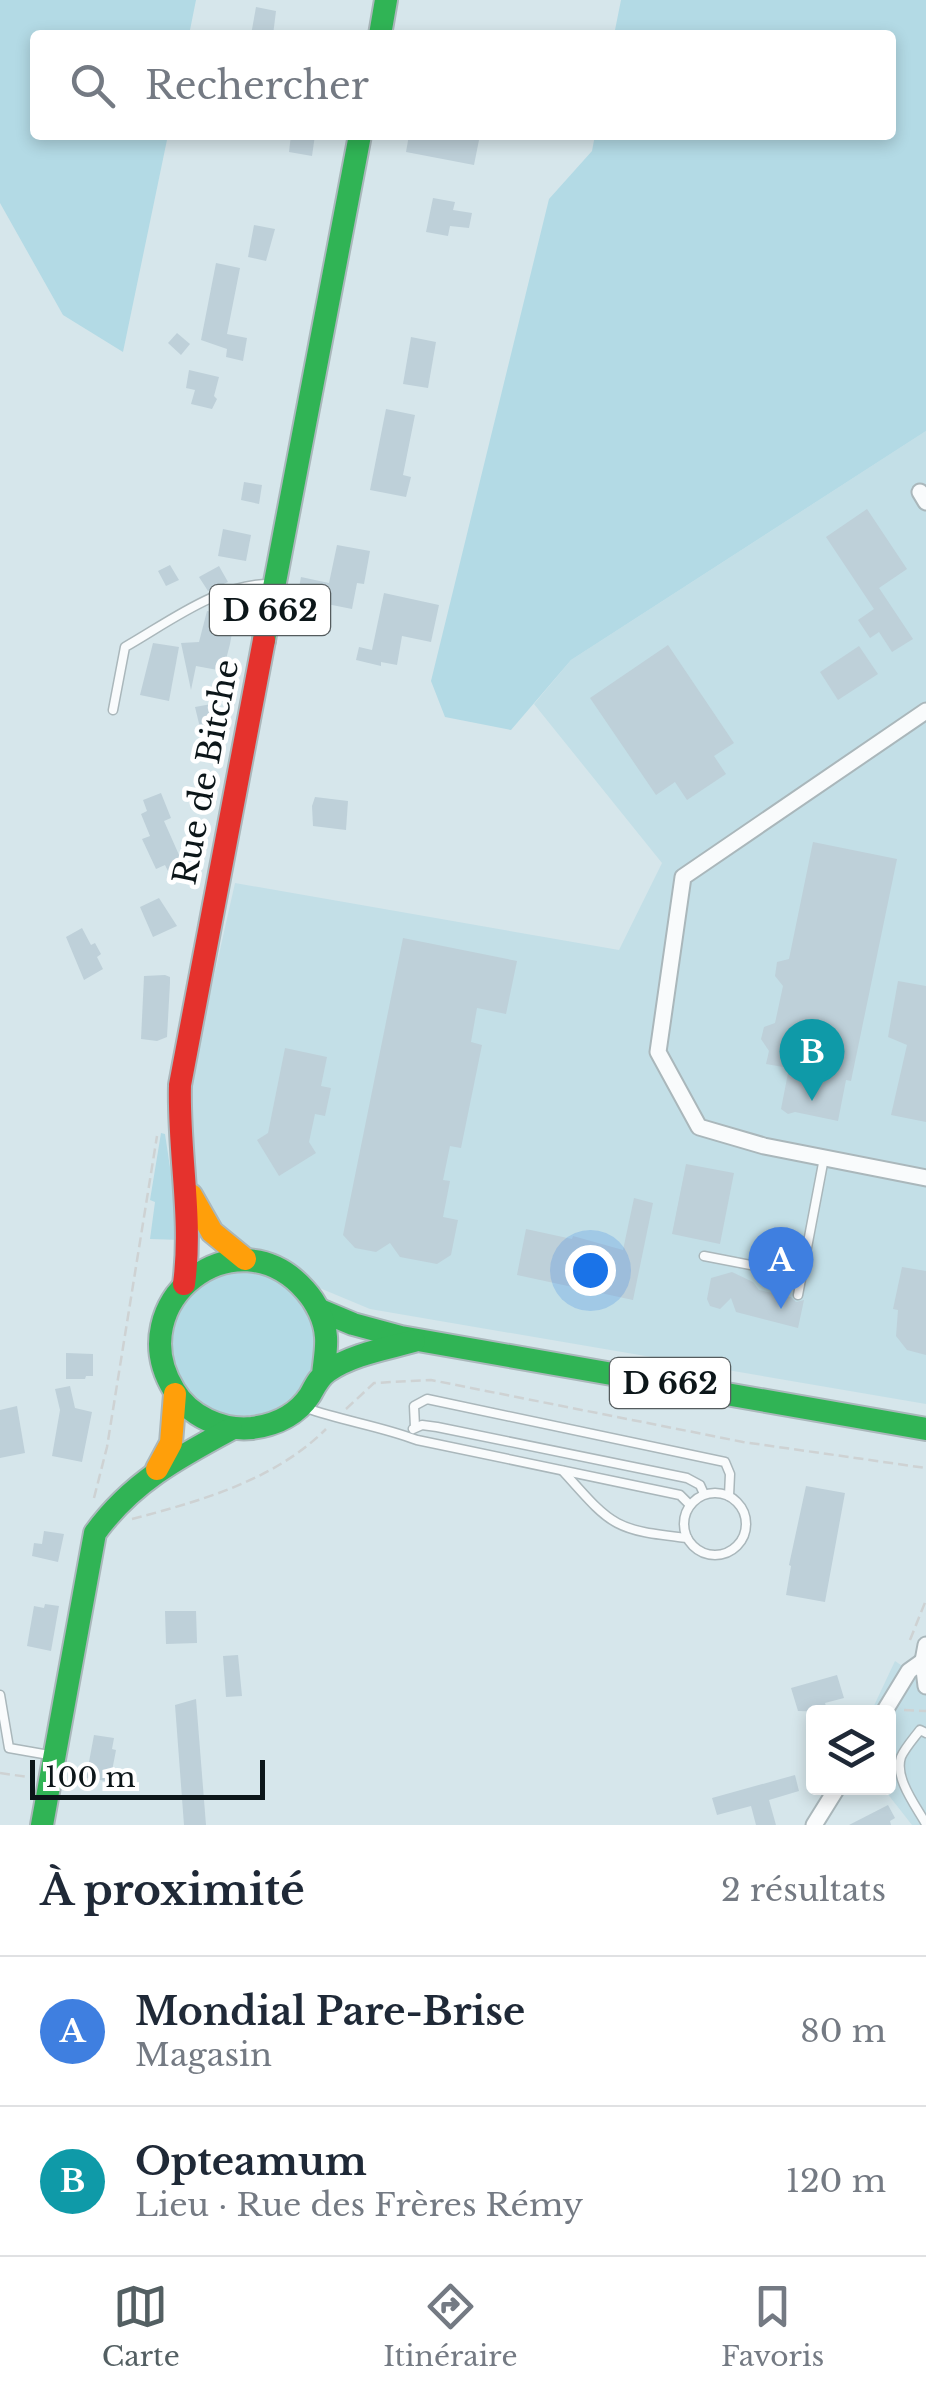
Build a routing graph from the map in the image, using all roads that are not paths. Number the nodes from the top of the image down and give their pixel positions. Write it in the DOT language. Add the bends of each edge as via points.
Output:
graph roads {
  1 [pos="386,0"];
  2 [pos="381,30"];
  3 [pos="359,140"];
  4 [pos="275,584"];
  5 [pos="113,710"];
  6 [pos="926,710"];
  7 [pos="824,1158"];
  8 [pos="926,1178"];
  9 [pos="186,1186"];
  10 [pos="704,1256"];
  11 [pos="245,1260"];
  12 [pos="802,1276"];
  13 [pos="184,1284"];
  14 [pos="798,1296"];
  15 [pos="322,1311"];
  16 [pos="414,1341"];
  17 [pos="322,1376"];
  18 [pos="175,1394"];
  19 [pos="302,1407"];
  20 [pos="415,1427"];
  21 [pos="231,1428"];
  22 [pos="926,1429"];
  23 [pos="408,1437"];
  24 [pos="157,1469"];
  25 [pos="563,1471"];
  26 [pos="704,1494"];
  27 [pos="729,1496"];
  28 [pos="690,1505"];
  29 [pos="687,1538"];
  30 [pos="920,1651"];
  31 [pos="926,1686"];
  32 [pos="0,1695"];
  33 [pos="888,1705"];
  34 [pos="0,1731"];
  35 [pos="926,1733"];
  36 [pos="9,1748"];
  37 [pos="54,1756"];
  38 [pos="833,1795"];
  39 [pos="926,1824"];
  40 [pos="42,1825"];
  41 [pos="814,1825"];
  1 -- 2 [label="main road"];
  3 -- 4 [label="main road, Rue de Bitche / D 662"];
  4 -- 5 [label="lane" via="252,584 207,600 125,647"];
  4 -- 9 [label="main road, Rue de Bitche / D 662" via="180,1085"];
  6 -- 7 [label="street" via="682,878 658,1052 699,1127"];
  7 -- 8 [label="street"];
  7 -- 12 [label="lane"];
  9 -- 11 [label="main road, D 662" via="212,1232"];
  9 -- 13 [label="main road, D 662"];
  10 -- 12 [label="lane"];
  11 -- 13 [label="main road" via="212,1266"];
  11 -- 15 [label="main road" via="291,1274"];
  12 -- 14 [label="lane"];
  13 -- 18 [label="main road" via="165,1312 159,1346"];
  15 -- 16 [label="main road, D 662"];
  15 -- 17 [label="main road" via="328,1343"];
  16 -- 17 [label="main road, D 662"];
  16 -- 22 [label="main road, D 662"];
  17 -- 19 [label="main road"];
  18 -- 21 [label="main road" via="200,1417"];
  18 -- 24 [label="main road" via="170,1443"];
  19 -- 21 [label="main road" via="269,1426"];
  19 -- 23 [label="lane"];
  20 -- 23 [label="lane"];
  20 -- 26 [label="lane" via="687,1478"];
  20 -- 27 [label="lane" via="414,1406 427,1400 725,1462"];
  21 -- 24 [label="main road"];
  23 -- 25 [label="lane"];
  24 -- 37 [label="main road" via="114,1503 96,1533"];
  25 -- 28 [label="lane" via="680,1495"];
  25 -- 29 [label="lane" via="605,1518 633,1532"];
  26 -- 27 [label="lane"];
  26 -- 28 [label="lane"];
  27 -- 29 [label="lane" via="746,1517 732,1551 715,1556"];
  28 -- 29 [label="lane"];
  30 -- 31 [label="street"];
  30 -- 33 [label="street"];
  32 -- 36 [label="lane"];
  34 -- 36 [label="lane"];
  35 -- 39 [label="lane" via="920,1730 901,1757 900,1772"];
  36 -- 37 [label="lane"];
  37 -- 40 [label="main road"];
  38 -- 41 [label="street"];
}
